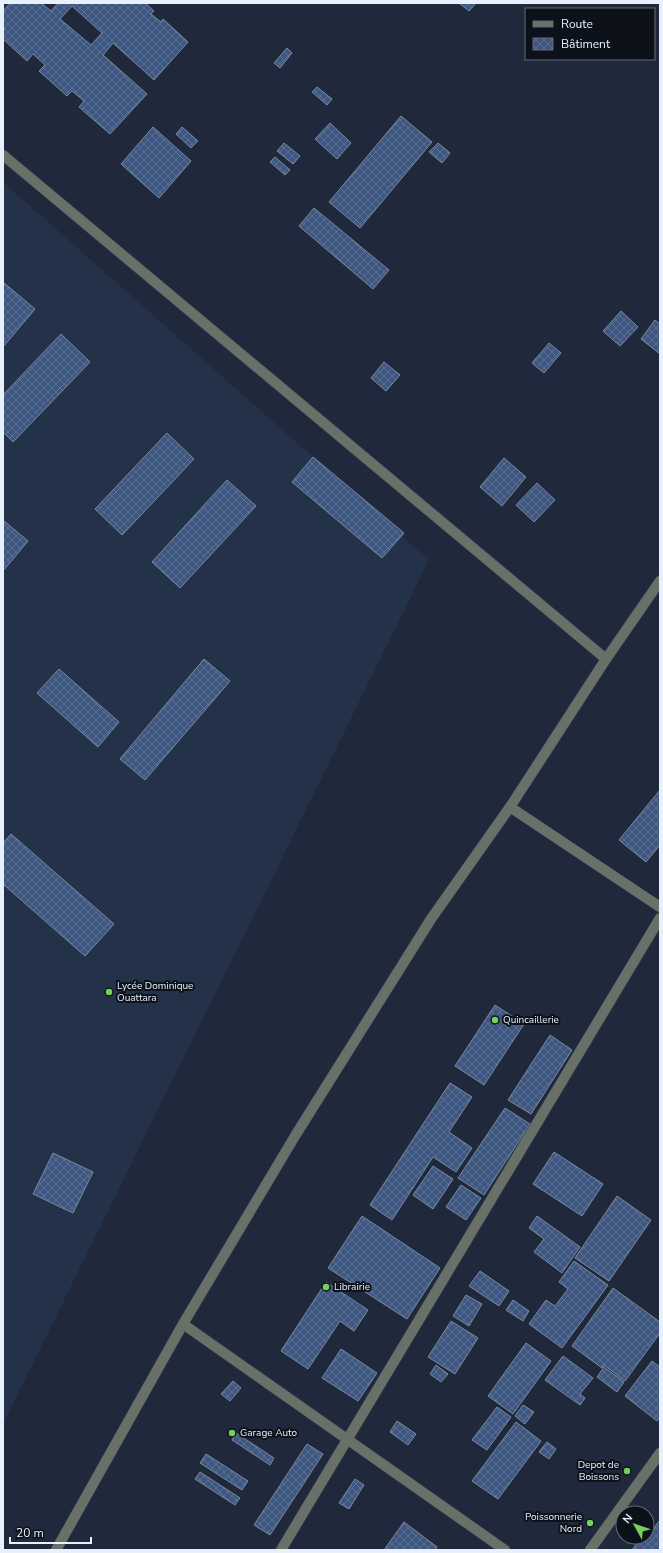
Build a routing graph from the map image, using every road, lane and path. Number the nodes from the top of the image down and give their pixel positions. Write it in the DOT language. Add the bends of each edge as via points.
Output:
graph roads {
  1 [pos="3,155"];
  2 [pos="660,581"];
  3 [pos="606,659"];
  4 [pos="510,807"];
  5 [pos="660,907"];
  6 [pos="660,918"];
  7 [pos="183,1324"];
  8 [pos="347,1439"];
  9 [pos="660,1452"];
  10 [pos="56,1550"];
  11 [pos="281,1550"];
  12 [pos="505,1550"];
  13 [pos="590,1550"];
  1 -- 3 [label="street"];
  2 -- 3 [label="street"];
  3 -- 4 [label="street"];
  4 -- 5 [label="street"];
  4 -- 7 [label="street" via="430,919 295,1136"];
  6 -- 8 [label="street"];
  7 -- 8 [label="street"];
  7 -- 10 [label="street"];
  8 -- 11 [label="street"];
  8 -- 12 [label="street"];
  9 -- 13 [label="street"];
}
